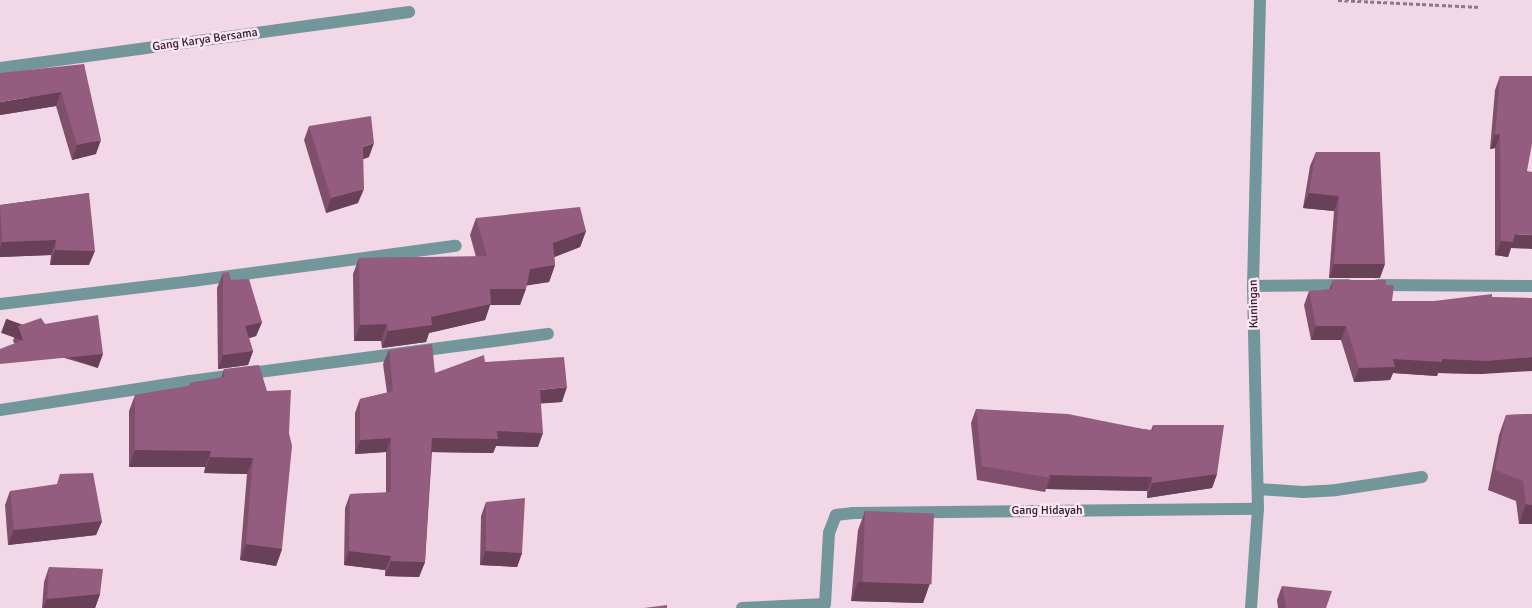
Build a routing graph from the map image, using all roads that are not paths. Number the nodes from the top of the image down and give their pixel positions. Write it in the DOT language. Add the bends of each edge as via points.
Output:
graph roads {
  1 [pos="1260,0"];
  2 [pos="409,12"];
  3 [pos="0,68"];
  4 [pos="456,246"];
  5 [pos="1253,286"];
  6 [pos="1532,286"];
  7 [pos="0,304"];
  8 [pos="548,334"];
  9 [pos="0,410"];
  10 [pos="1422,477"];
  11 [pos="1258,489"];
  12 [pos="1258,509"];
  13 [pos="824,606"];
  14 [pos="742,608"];
  15 [pos="1251,608"];
  1 -- 5 [label="street, Kuningan"];
  2 -- 3 [label="street, Gang Karya Bersama"];
  4 -- 7 [label="street"];
  5 -- 6 [label="street"];
  5 -- 11 [label="street, Kuningan"];
  8 -- 9 [label="street" via="190,381"];
  10 -- 11 [label="street" via="1336,490"];
  11 -- 12 [label="street, Kuningan"];
  12 -- 13 [label="street, Gang Hidayah" via="836,515 829,532"];
  12 -- 15 [label="street, Kuningan"];
  13 -- 14 [label="street"];
}
